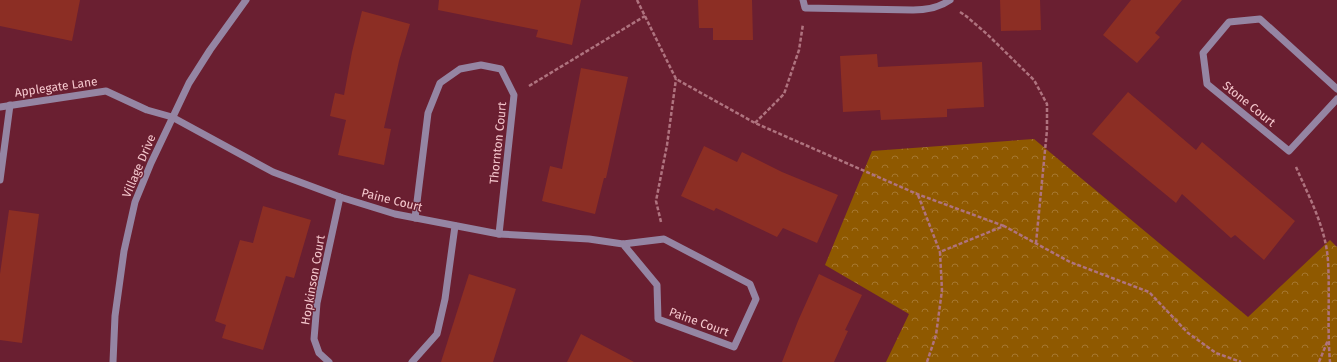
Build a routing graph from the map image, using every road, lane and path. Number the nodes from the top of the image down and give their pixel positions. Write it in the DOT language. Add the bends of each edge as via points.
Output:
graph roads {
  1 [pos="246,0"];
  2 [pos="637,0"];
  3 [pos="803,0"];
  4 [pos="948,2"];
  5 [pos="805,8"];
  6 [pos="645,16"];
  7 [pos="676,79"];
  8 [pos="1337,90"];
  9 [pos="514,96"];
  10 [pos="1337,99"];
  11 [pos="10,105"];
  12 [pos="0,107"];
  13 [pos="172,117"];
  14 [pos="755,123"];
  15 [pos="1289,151"];
  16 [pos="0,180"];
  17 [pos="917,194"];
  18 [pos="340,197"];
  19 [pos="415,218"];
  20 [pos="455,226"];
  21 [pos="1004,226"];
  22 [pos="499,234"];
  23 [pos="664,239"];
  24 [pos="1036,243"];
  25 [pos="623,244"];
  26 [pos="940,252"];
  27 [pos="1328,340"];
  28 [pos="113,362"];
  29 [pos="329,362"];
  30 [pos="412,362"];
  31 [pos="927,362"];
  32 [pos="1240,362"];
  33 [pos="1319,362"];
  34 [pos="1330,362"];
  1 -- 13 [label="street, Village Drive" via="189,83"];
  2 -- 6 [label="path"];
  3 -- 5 [label="street"];
  4 -- 5 [label="street" via="929,9 913,10"];
  4 -- 24 [label="path" via="1034,80 1047,104 1047,130"];
  5 -- 14 [label="path" via="799,50 784,94"];
  6 -- 7 [label="path"];
  6 -- 9 [label="path"];
  7 -- 14 [label="path"];
  7 -- 23 [label="path" via="656,201"];
  8 -- 15 [label="street, Stone Court" via="1260,19 1229,22 1203,53 1207,84"];
  9 -- 19 [label="street, Thornton Court" via="501,69 481,65 460,69 440,83 428,113"];
  9 -- 22 [label="street, Thornton Court"];
  10 -- 15 [label="street"];
  11 -- 12 [label="street, Applegate Lane"];
  11 -- 13 [label="street, Applegate Lane" via="106,91 147,110"];
  11 -- 16 [label="street, Applegate Lane"];
  13 -- 18 [label="street, Paine Court" via="273,172"];
  13 -- 28 [label="street, Village Drive" via="135,202 124,251 115,316"];
  14 -- 17 [label="path"];
  15 -- 27 [label="path" via="1322,228 1328,260"];
  17 -- 21 [label="path"];
  17 -- 26 [label="path"];
  18 -- 19 [label="street, Paine Court"];
  18 -- 29 [label="street, Hopkinson Court" via="317,303 314,339 319,353"];
  19 -- 20 [label="street, Paine Court"];
  20 -- 22 [label="street, Paine Court"];
  20 -- 30 [label="street" via="437,334"];
  21 -- 24 [label="path"];
  21 -- 26 [label="path"];
  22 -- 25 [label="street, Paine Court" via="589,239"];
  23 -- 25 [label="street, Paine Court"];
  23 -- 25 [label="street, Paine Court" via="750,284 756,299 734,346 658,319 657,285"];
  24 -- 32 [label="path" via="1070,262 1149,292 1188,332 1216,353"];
  26 -- 31 [label="path" via="942,290 936,335"];
  27 -- 33 [label="path"];
  27 -- 34 [label="path"];
}
